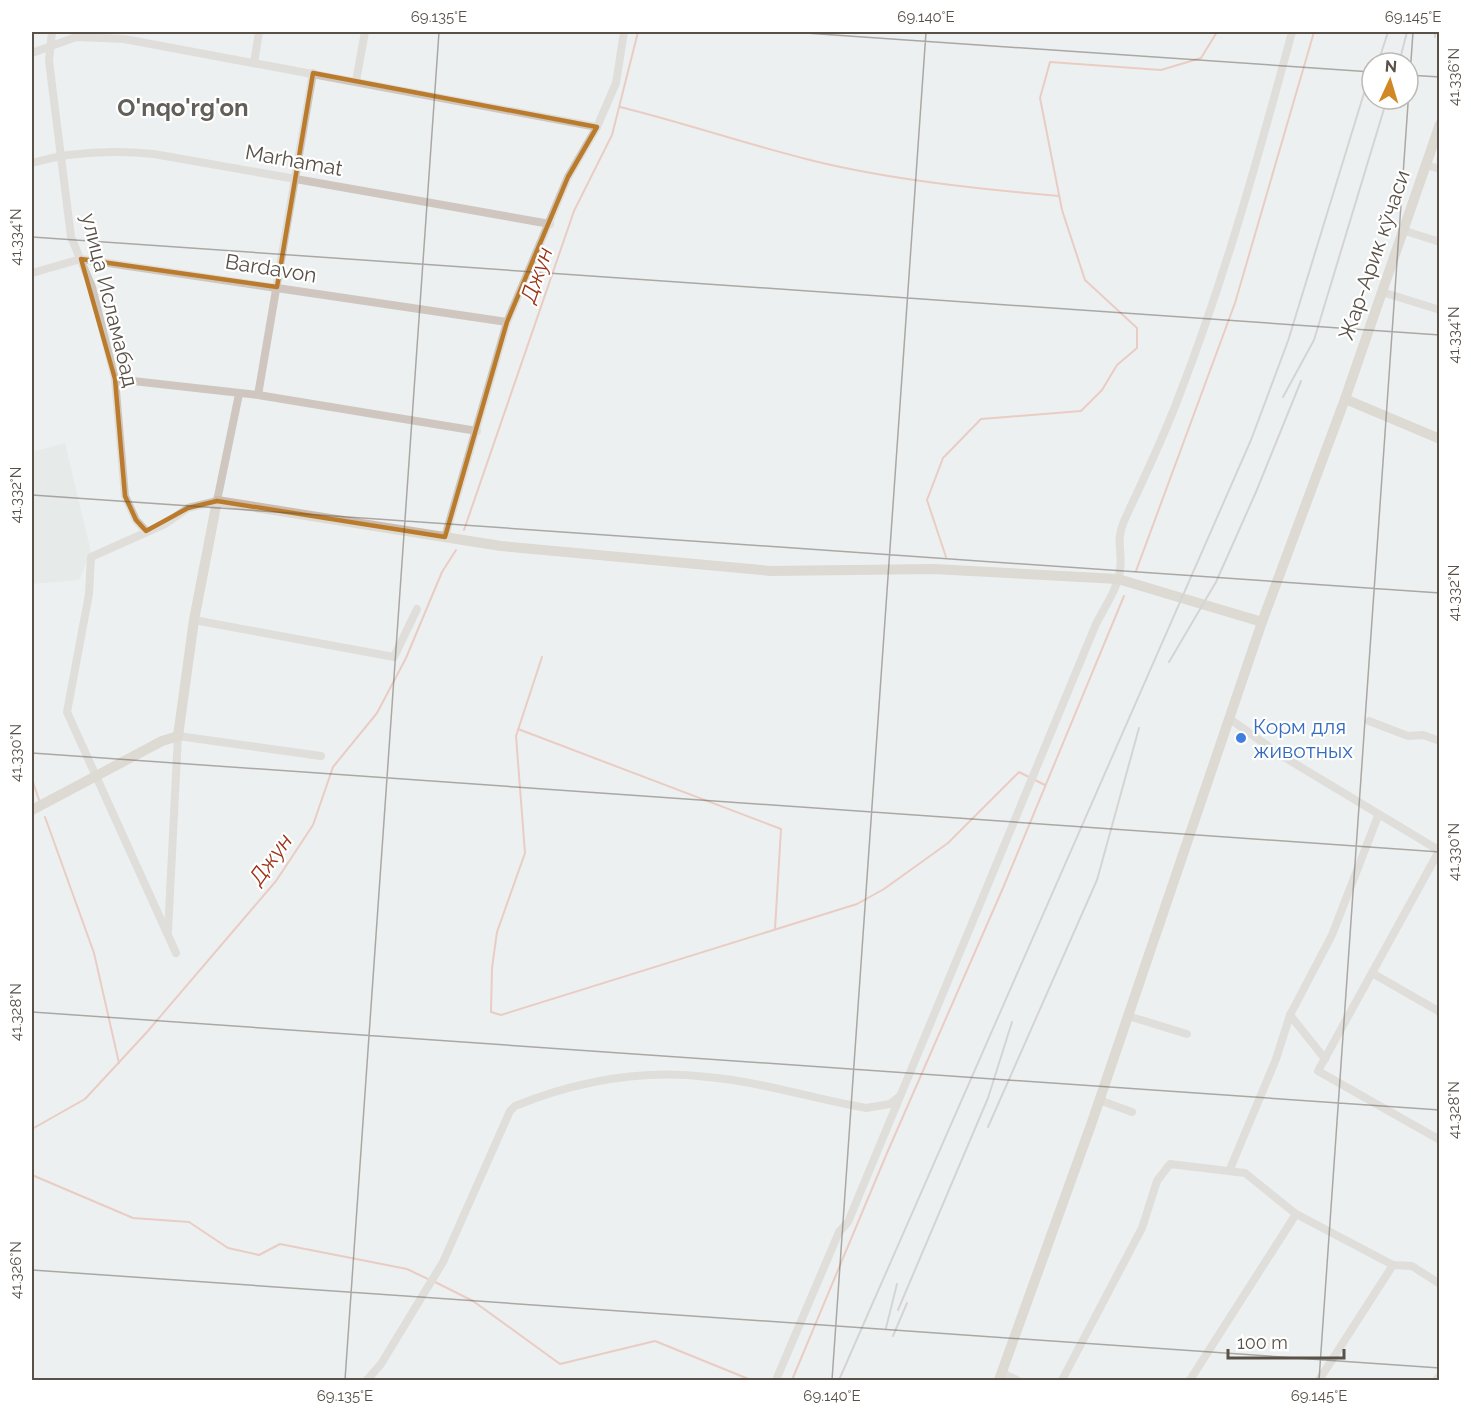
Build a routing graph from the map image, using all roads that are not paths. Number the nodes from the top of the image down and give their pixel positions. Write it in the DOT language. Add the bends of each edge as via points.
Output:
graph roads {
  1 [pos="52,32"];
  2 [pos="259,32"];
  3 [pos="365,32"];
  4 [pos="624,32"];
  5 [pos="1292,32"];
  6 [pos="51,47"];
  7 [pos="32,53"];
  8 [pos="254,63"];
  9 [pos="313,73"];
  10 [pos="356,81"];
  11 [pos="1440,124"];
  12 [pos="597,127"];
  13 [pos="61,154"];
  14 [pos="32,163"];
  15 [pos="1426,165"];
  16 [pos="1440,169"];
  17 [pos="293,177"];
  18 [pos="550,224"];
  19 [pos="1402,230"];
  20 [pos="1440,242"];
  21 [pos="81,259"];
  22 [pos="32,273"];
  23 [pos="277,286"];
  24 [pos="1382,292"];
  25 [pos="1440,310"];
  26 [pos="507,322"];
  27 [pos="115,379"];
  28 [pos="239,394"];
  29 [pos="258,395"];
  30 [pos="1346,399"];
  31 [pos="477,431"];
  32 [pos="1440,439"];
  33 [pos="217,501"];
  34 [pos="146,531"];
  35 [pos="444,537"];
  36 [pos="1118,579"];
  37 [pos="417,609"];
  38 [pos="194,620"];
  39 [pos="1262,622"];
  40 [pos="1230,719"];
  41 [pos="1369,721"];
  42 [pos="178,735"];
  43 [pos="1440,741"];
  44 [pos="321,756"];
  45 [pos="97,776"];
  46 [pos="32,810"];
  47 [pos="1378,816"];
  48 [pos="1439,851"];
  49 [pos="168,936"];
  50 [pos="176,953"];
  51 [pos="1372,973"];
  52 [pos="1440,1012"];
  53 [pos="1290,1015"];
  54 [pos="1128,1016"];
  55 [pos="1187,1034"];
  56 [pos="1325,1059"];
  57 [pos="900,1096"];
  58 [pos="1099,1100"];
  59 [pos="866,1108"];
  60 [pos="1132,1112"];
  61 [pos="892,1115"];
  62 [pos="1440,1140"];
  63 [pos="1230,1169"];
  64 [pos="1296,1214"];
  65 [pos="1393,1265"];
  66 [pos="1440,1284"];
  67 [pos="1440,1375"];
  68 [pos="1001,1377"];
  69 [pos="367,1380"];
  70 [pos="776,1380"];
  71 [pos="1017,1380"];
  72 [pos="1062,1380"];
  73 [pos="1190,1380"];
  74 [pos="1319,1380"];
  75 [pos="1436,1380"];
  1 -- 6 [label="street, улица Исламабад"];
  2 -- 8 [label="street"];
  3 -- 10 [label="street"];
  4 -- 12 [label="street" via="616,83"];
  5 -- 36 [label="street" via="1219,284 1180,395 1121,531"];
  6 -- 7 [label="street"];
  6 -- 8 [label="street" via="76,37 124,39"];
  6 -- 13 [label="street, улица Исламабад" via="49,61"];
  8 -- 9 [label="street"];
  9 -- 10 [label="street"];
  9 -- 17 [label="street"];
  10 -- 12 [label="street"];
  11 -- 15 [label="main road, Жар-Арик кўчаси"];
  12 -- 18 [label="street" via="568,177"];
  13 -- 14 [label="street, Marhamat"];
  13 -- 17 [label="street, Marhamat" via="118,150"];
  13 -- 21 [label="street, улица Исламабад" via="71,237"];
  15 -- 16 [label="street"];
  15 -- 19 [label="main road, Жар-Арик кўчаси"];
  17 -- 18 [label="street, Marhamat"];
  17 -- 23 [label="street"];
  18 -- 26 [label="street"];
  19 -- 20 [label="street"];
  19 -- 24 [label="main road, Жар-Арик кўчаси"];
  21 -- 22 [label="street, Bardavon"];
  21 -- 23 [label="street, Bardavon"];
  21 -- 27 [label="street, улица Исламабад"];
  23 -- 26 [label="street, Bardavon"];
  23 -- 29 [label="street"];
  24 -- 25 [label="street"];
  24 -- 30 [label="main road, Жар-Арик кўчаси"];
  26 -- 31 [label="street"];
  27 -- 28 [label="street"];
  27 -- 34 [label="street, улица Исламабад" via="125,496"];
  28 -- 29 [label="street"];
  28 -- 33 [label="street"];
  29 -- 31 [label="street"];
  30 -- 32 [label="main road"];
  30 -- 39 [label="main road, Жар-Арик кўчаси"];
  31 -- 35 [label="street"];
  33 -- 34 [label="street" via="188,508"];
  33 -- 35 [label="main road"];
  33 -- 38 [label="main road"];
  34 -- 45 [label="street" via="91,557 89,594 67,712"];
  35 -- 36 [label="main road" via="501,546 771,571 933,569"];
  36 -- 39 [label="main road"];
  36 -- 57 [label="street"];
  37 -- 38 [label="street" via="394,657"];
  38 -- 42 [label="main road"];
  39 -- 40 [label="main road, Жар-Арик кўчаси"];
  40 -- 47 [label="street"];
  40 -- 54 [label="main road, Жар-Арик кўчаси"];
  41 -- 43 [label="street" via="1407,736 1423,735"];
  42 -- 44 [label="street"];
  42 -- 45 [label="main road"];
  42 -- 49 [label="street"];
  45 -- 46 [label="main road"];
  45 -- 49 [label="street"];
  47 -- 48 [label="street"];
  47 -- 53 [label="street" via="1332,935"];
  48 -- 51 [label="street"];
  49 -- 50 [label="street"];
  51 -- 52 [label="street"];
  51 -- 56 [label="street"];
  53 -- 56 [label="street"];
  53 -- 63 [label="street"];
  54 -- 55 [label="street"];
  54 -- 58 [label="main road, Жар-Арик кўчаси"];
  56 -- 62 [label="street" via="1318,1071"];
  57 -- 59 [label="street" via="890,1104"];
  57 -- 61 [label="street"];
  58 -- 60 [label="street"];
  58 -- 68 [label="main road, Жар-Арик кўчаси"];
  59 -- 61 [label="street"];
  59 -- 69 [label="street" via="708,1077 644,1075 590,1080 515,1106 443,1262 381,1364"];
  61 -- 70 [label="street"];
  63 -- 64 [label="street" via="1245,1173"];
  63 -- 72 [label="street" via="1170,1164 1157,1181 1142,1228"];
  64 -- 65 [label="street"];
  64 -- 73 [label="street"];
  65 -- 66 [label="street" via="1412,1266"];
  65 -- 74 [label="street"];
  67 -- 75 [label="street"];
  68 -- 71 [label="street"];
}
